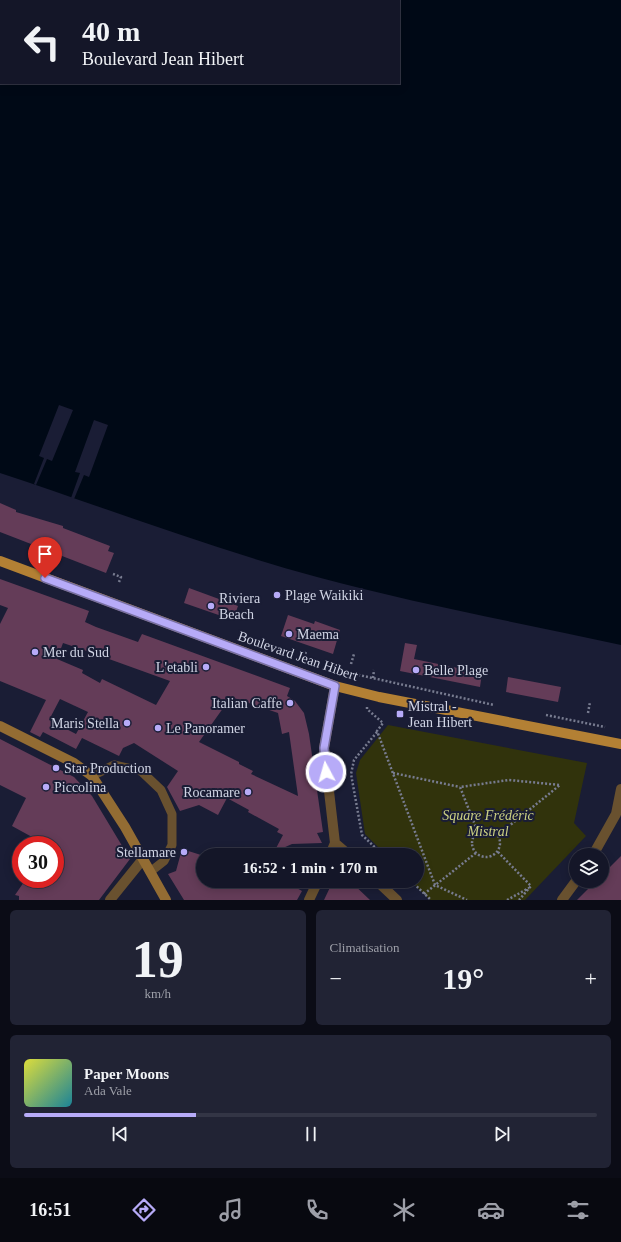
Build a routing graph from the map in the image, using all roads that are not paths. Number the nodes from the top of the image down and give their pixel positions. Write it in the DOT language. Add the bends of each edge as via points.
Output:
graph roads {
  1 [pos="0,561"];
  2 [pos="335,686"];
  3 [pos="0,726"];
  4 [pos="621,744"];
  5 [pos="92,776"];
  6 [pos="621,789"];
  7 [pos="335,843"];
  8 [pos="333,848"];
  9 [pos="340,848"];
  10 [pos="597,848"];
  11 [pos="143,859"];
  12 [pos="150,872"];
  13 [pos="315,888"];
  14 [pos="384,888"];
  15 [pos="571,888"];
  16 [pos="110,900"];
  17 [pos="166,900"];
  18 [pos="309,900"];
  19 [pos="397,900"];
  20 [pos="562,900"];
  1 -- 2 [label="main road, Boulevard Jean Hibert"];
  2 -- 4 [label="main road, Boulevard Jean Hibert"];
  2 -- 7 [label="street" via="324,748"];
  3 -- 5 [label="main road" via="74,763"];
  5 -- 11 [label="main road"];
  5 -- 12 [label="lane" via="114,765 141,771 161,790 172,814 172,845 164,861"];
  6 -- 10 [label="street" via="616,814"];
  7 -- 8 [label="street"];
  7 -- 9 [label="street"];
  11 -- 12 [label="main road"];
  11 -- 16 [label="street"];
  12 -- 17 [label="main road"];
  13 -- 18 [label="street"];
  14 -- 19 [label="street"];
  15 -- 20 [label="street"];
}
